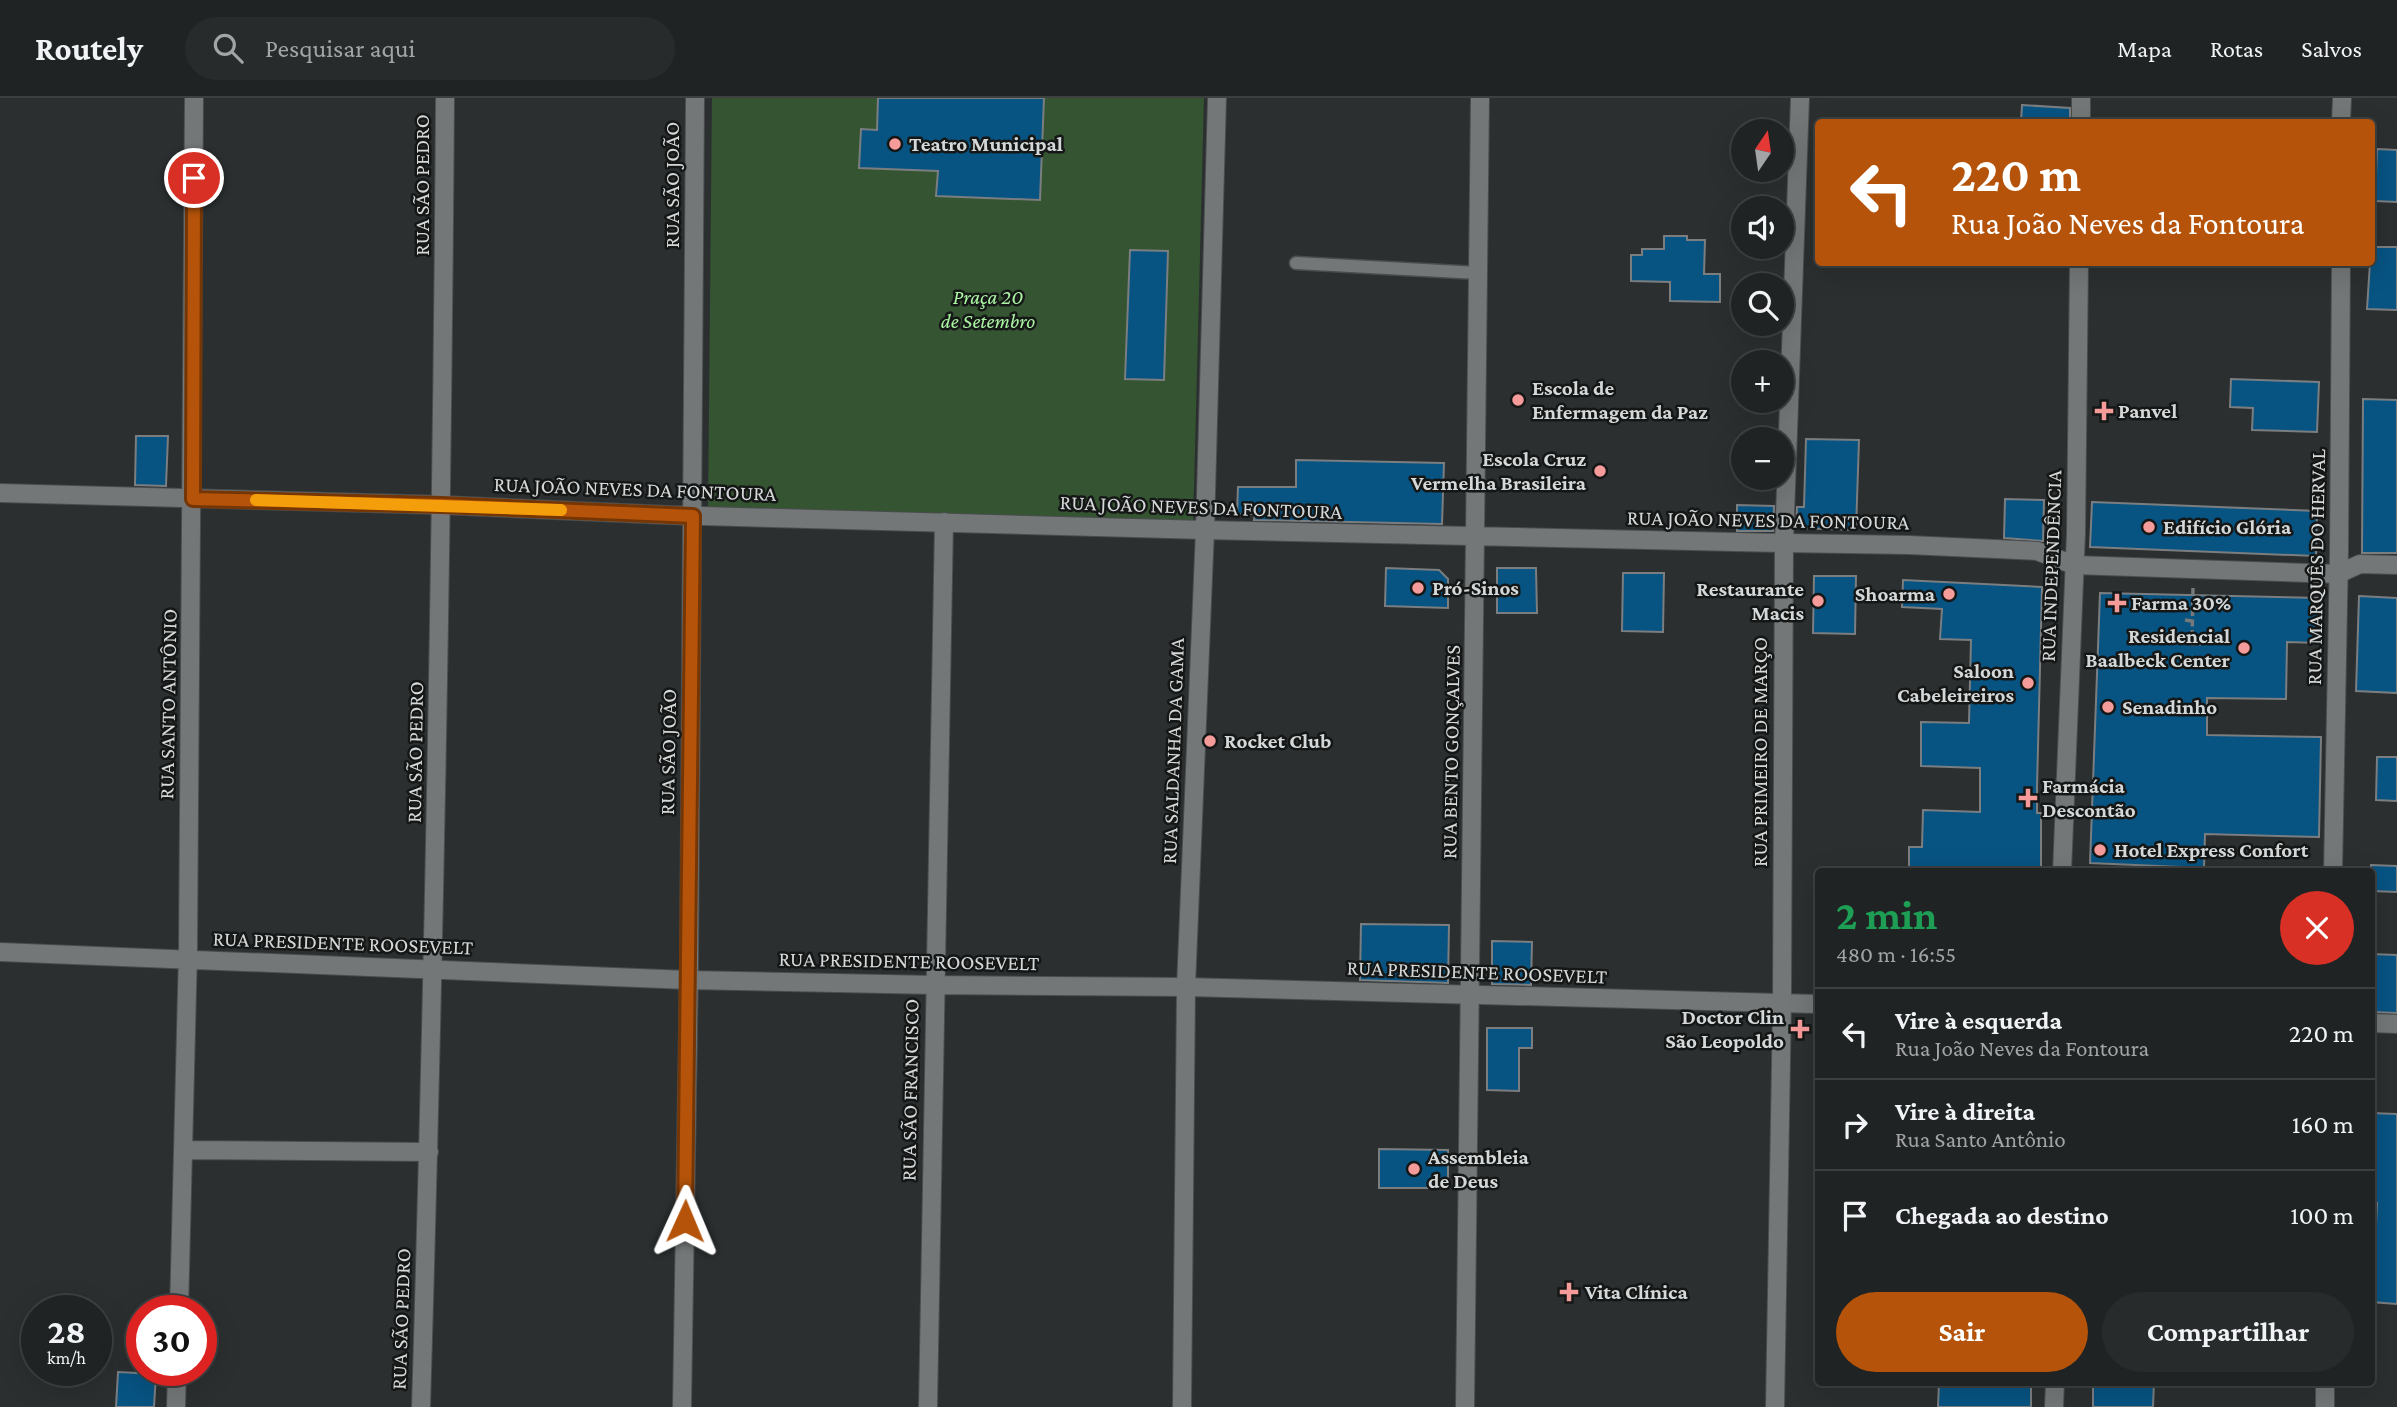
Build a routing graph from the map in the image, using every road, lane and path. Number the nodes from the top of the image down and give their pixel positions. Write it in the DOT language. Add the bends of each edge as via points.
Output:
graph roads {
  1 [pos="194,98"];
  2 [pos="445,98"];
  3 [pos="695,98"];
  4 [pos="1217,98"];
  5 [pos="1480,98"];
  6 [pos="1800,98"];
  7 [pos="2081,98"];
  8 [pos="2342,98"];
  9 [pos="2081,119"];
  10 [pos="2341,119"];
  11 [pos="1296,263"];
  12 [pos="2079,266"];
  13 [pos="2341,266"];
  14 [pos="1478,273"];
  15 [pos="0,493"];
  16 [pos="193,499"];
  17 [pos="442,505"];
  18 [pos="693,516"];
  19 [pos="944,522"];
  20 [pos="1205,530"];
  21 [pos="1476,537"];
  22 [pos="1784,543"];
  23 [pos="2074,565"];
  24 [pos="2397,565"];
  25 [pos="2194,568"];
  26 [pos="2338,574"];
  27 [pos="2193,608"];
  28 [pos="2202,609"];
  29 [pos="2185,620"];
  30 [pos="2192,621"];
  31 [pos="2201,644"];
  32 [pos="2062,868"];
  33 [pos="2333,868"];
  34 [pos="0,952"];
  35 [pos="188,960"];
  36 [pos="434,970"];
  37 [pos="688,980"];
  38 [pos="934,985"];
  39 [pos="1186,987"];
  40 [pos="1471,995"];
  41 [pos="1782,1003"];
  42 [pos="1815,1004"];
  43 [pos="2375,1023"];
  44 [pos="2397,1024"];
  45 [pos="183,1150"];
  46 [pos="429,1152"];
  47 [pos="178,1295"];
  48 [pos="177,1386"];
  49 [pos="2055,1386"];
  50 [pos="2325,1386"];
  51 [pos="176,1407"];
  52 [pos="421,1407"];
  53 [pos="682,1407"];
  54 [pos="928,1407"];
  55 [pos="1182,1407"];
  56 [pos="1465,1407"];
  57 [pos="1775,1407"];
  58 [pos="2054,1407"];
  59 [pos="2325,1407"];
  1 -- 16 [label="street, RUA SANTO ANTÔNIO"];
  2 -- 17 [label="street, RUA SÃO PEDRO"];
  3 -- 18 [label="street, RUA SÃO JOÃO"];
  4 -- 20 [label="street, RUA SALDANHA DA GAMA"];
  5 -- 14 [label="street, RUA BENTO GONÇALVES"];
  6 -- 22 [label="street, RUA PRIMEIRO DE MARÇO"];
  7 -- 9 [label="street"];
  8 -- 10 [label="street"];
  11 -- 14 [label="lane"];
  12 -- 23 [label="street, RUA INDEPENDÊNCIA"];
  13 -- 26 [label="street, RUA MARQUÊS DO HERVAL"];
  14 -- 21 [label="street, RUA BENTO GONÇALVES"];
  15 -- 16 [label="street, RUA JOÃO NEVES DA FONTOURA"];
  16 -- 17 [label="street, RUA JOÃO NEVES DA FONTOURA"];
  16 -- 35 [label="street, RUA SANTO ANTÔNIO"];
  17 -- 18 [label="street, RUA JOÃO NEVES DA FONTOURA"];
  17 -- 36 [label="street, RUA SÃO PEDRO"];
  18 -- 19 [label="street, RUA JOÃO NEVES DA FONTOURA"];
  18 -- 37 [label="street, RUA SÃO JOÃO"];
  19 -- 20 [label="street, RUA JOÃO NEVES DA FONTOURA"];
  19 -- 38 [label="street, RUA SÃO FRANCISCO"];
  20 -- 21 [label="street, RUA JOÃO NEVES DA FONTOURA"];
  20 -- 39 [label="street, RUA SALDANHA DA GAMA"];
  21 -- 22 [label="street, RUA JOÃO NEVES DA FONTOURA"];
  21 -- 40 [label="street, RUA BENTO GONÇALVES"];
  22 -- 23 [label="street, RUA JOÃO NEVES DA FONTOURA" via="2037,551"];
  22 -- 41 [label="street, RUA PRIMEIRO DE MARÇO"];
  23 -- 25 [label="street, RUA JOÃO NEVES DA FONTOURA"];
  23 -- 32 [label="street, RUA INDEPENDÊNCIA"];
  24 -- 26 [label="street, RUA JOÃO NEVES DA FONTOURA" via="2360,564"];
  25 -- 26 [label="street, RUA JOÃO NEVES DA FONTOURA"];
  25 -- 27 [label="path"];
  26 -- 33 [label="street, RUA MARQUÊS DO HERVAL"];
  27 -- 28 [label="path"];
  27 -- 30 [label="path"];
  29 -- 30 [label="path"];
  30 -- 31 [label="path" via="2192,644"];
  34 -- 35 [label="street, RUA PRESIDENTE ROOSEVELT"];
  35 -- 36 [label="street, RUA PRESIDENTE ROOSEVELT"];
  35 -- 45 [label="street, RUA SANTO ANTÔNIO"];
  36 -- 37 [label="street, RUA PRESIDENTE ROOSEVELT"];
  36 -- 46 [label="street, RUA SÃO PEDRO"];
  37 -- 38 [label="street, RUA PRESIDENTE ROOSEVELT"];
  37 -- 53 [label="street, RUA SÃO JOÃO"];
  38 -- 39 [label="street, RUA PRESIDENTE ROOSEVELT"];
  38 -- 54 [label="street, RUA SÃO FRANCISCO"];
  39 -- 40 [label="street, RUA PRESIDENTE ROOSEVELT"];
  39 -- 55 [label="street, RUA SALDANHA DA GAMA"];
  40 -- 41 [label="street, RUA PRESIDENTE ROOSEVELT"];
  40 -- 56 [label="street, RUA BENTO GONÇALVES"];
  41 -- 42 [label="street, RUA PRESIDENTE ROOSEVELT"];
  41 -- 57 [label="street, RUA PRIMEIRO DE MARÇO"];
  43 -- 44 [label="street"];
  45 -- 46 [label="street"];
  45 -- 47 [label="street, RUA SANTO ANTÔNIO"];
  46 -- 52 [label="street, RUA SÃO PEDRO"];
  48 -- 51 [label="street"];
  49 -- 58 [label="street"];
  50 -- 59 [label="street"];
}
